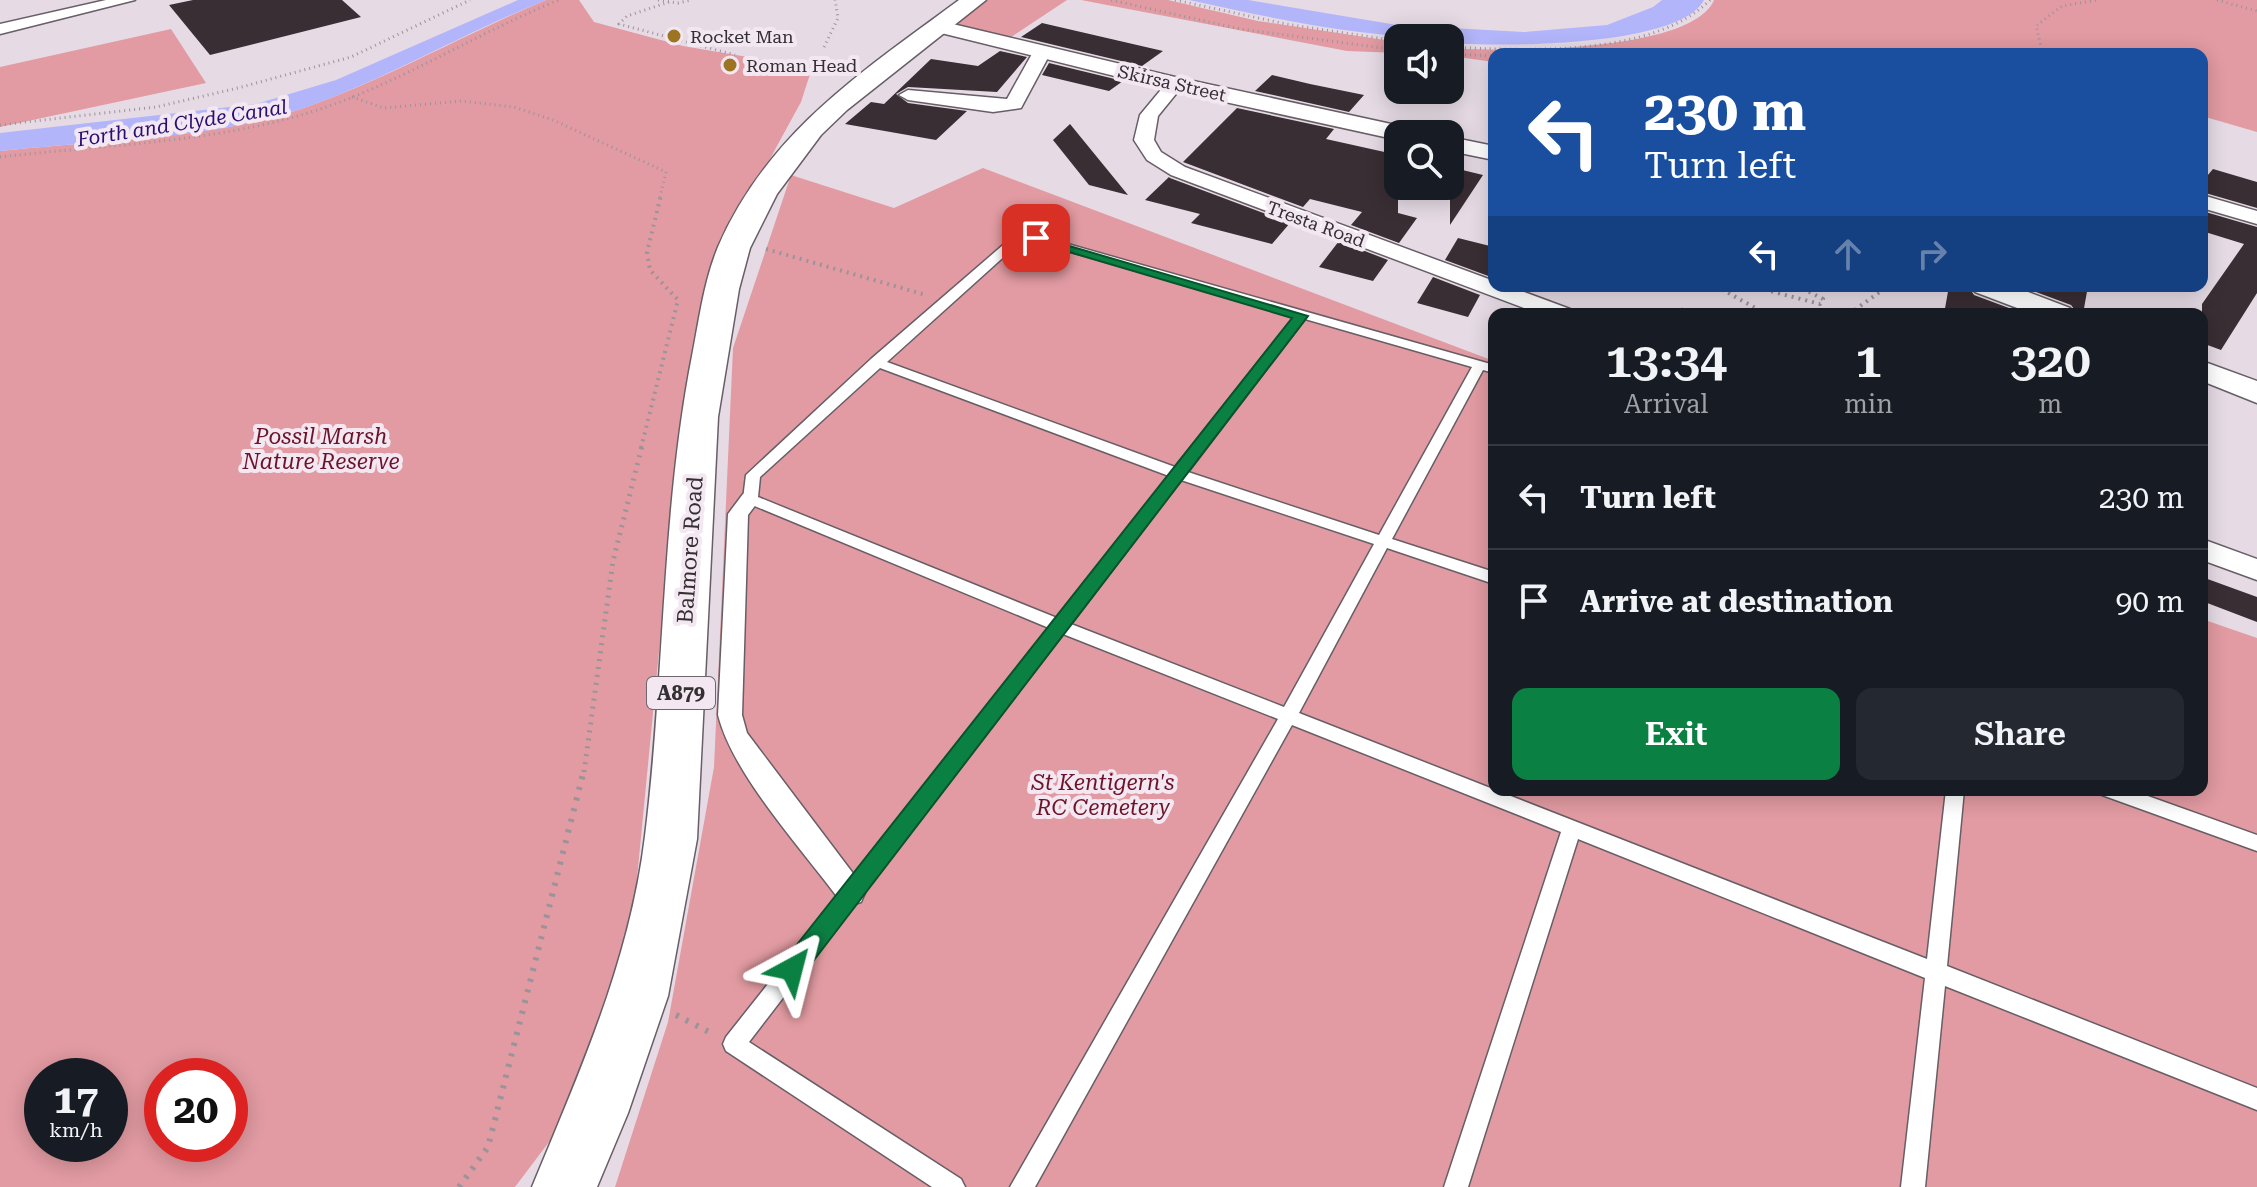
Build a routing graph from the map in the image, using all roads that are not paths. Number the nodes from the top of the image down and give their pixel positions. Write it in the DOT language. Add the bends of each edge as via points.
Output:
graph roads {
  1 [pos="127,0"];
  2 [pos="974,0"];
  3 [pos="940,27"];
  4 [pos="0,29"];
  5 [pos="1042,52"];
  6 [pos="1175,84"];
  7 [pos="908,95"];
  8 [pos="1384,129"];
  9 [pos="1464,147"];
  10 [pos="1488,152"];
  11 [pos="2208,203"];
  12 [pos="2257,218"];
  13 [pos="1488,286"];
  14 [pos="1503,292"];
  15 [pos="2001,292"];
  16 [pos="1546,308"];
  17 [pos="2044,308"];
  18 [pos="1301,316"];
  19 [pos="876,362"];
  20 [pos="1487,366"];
  21 [pos="2208,373"];
  22 [pos="2257,393"];
  23 [pos="1176,473"];
  24 [pos="750,499"];
  25 [pos="1383,541"];
  26 [pos="2208,551"];
  27 [pos="2257,570"];
  28 [pos="1488,576"];
  29 [pos="1058,625"];
  30 [pos="1289,715"];
  31 [pos="1488,794"];
  32 [pos="1492,796"];
  33 [pos="1954,796"];
  34 [pos="2126,796"];
  35 [pos="1572,828"];
  36 [pos="2257,843"];
  37 [pos="851,893"];
  38 [pos="1936,971"];
  39 [pos="2257,1099"];
  40 [pos="564,1187"];
  41 [pos="953,1187"];
  42 [pos="1022,1187"];
  43 [pos="1456,1187"];
  44 [pos="1913,1187"];
  1 -- 4 [label="street"];
  2 -- 3 [label="main road, Balmore Road / A879"];
  3 -- 5 [label="street, Skirsa Street"];
  3 -- 40 [label="main road, Balmore Road / A879" via="811,129 763,193 738,240 722,289 699,417 671,839 639,996"];
  5 -- 6 [label="street, Skirsa Street"];
  5 -- 7 [label="street" via="1014,104"];
  6 -- 8 [label="street, Skirsa Street"];
  6 -- 13 [label="street, Tresta Road" via="1149,115 1144,140 1154,156 1178,171"];
  9 -- 10 [label="street"];
  11 -- 12 [label="street"];
  14 -- 16 [label="street, Tresta Road"];
  15 -- 17 [label="street"];
  18 -- 19 [label="lane" via="1036,238 1014,241"];
  18 -- 20 [label="lane"];
  18 -- 23 [label="lane"];
  19 -- 23 [label="lane"];
  19 -- 24 [label="lane" via="753,475"];
  20 -- 25 [label="lane"];
  21 -- 22 [label="street"];
  23 -- 25 [label="lane"];
  23 -- 29 [label="lane"];
  24 -- 29 [label="lane"];
  24 -- 37 [label="street" via="738,514 730,715 748,757"];
  25 -- 28 [label="lane"];
  25 -- 30 [label="lane"];
  26 -- 27 [label="street"];
  29 -- 30 [label="lane"];
  29 -- 37 [label="lane"];
  30 -- 31 [label="lane"];
  30 -- 42 [label="lane"];
  32 -- 35 [label="lane"];
  33 -- 38 [label="lane"];
  34 -- 36 [label="lane"];
  35 -- 38 [label="lane"];
  35 -- 43 [label="lane"];
  37 -- 41 [label="lane" via="734,1044"];
  38 -- 39 [label="lane"];
  38 -- 44 [label="lane"];
}
